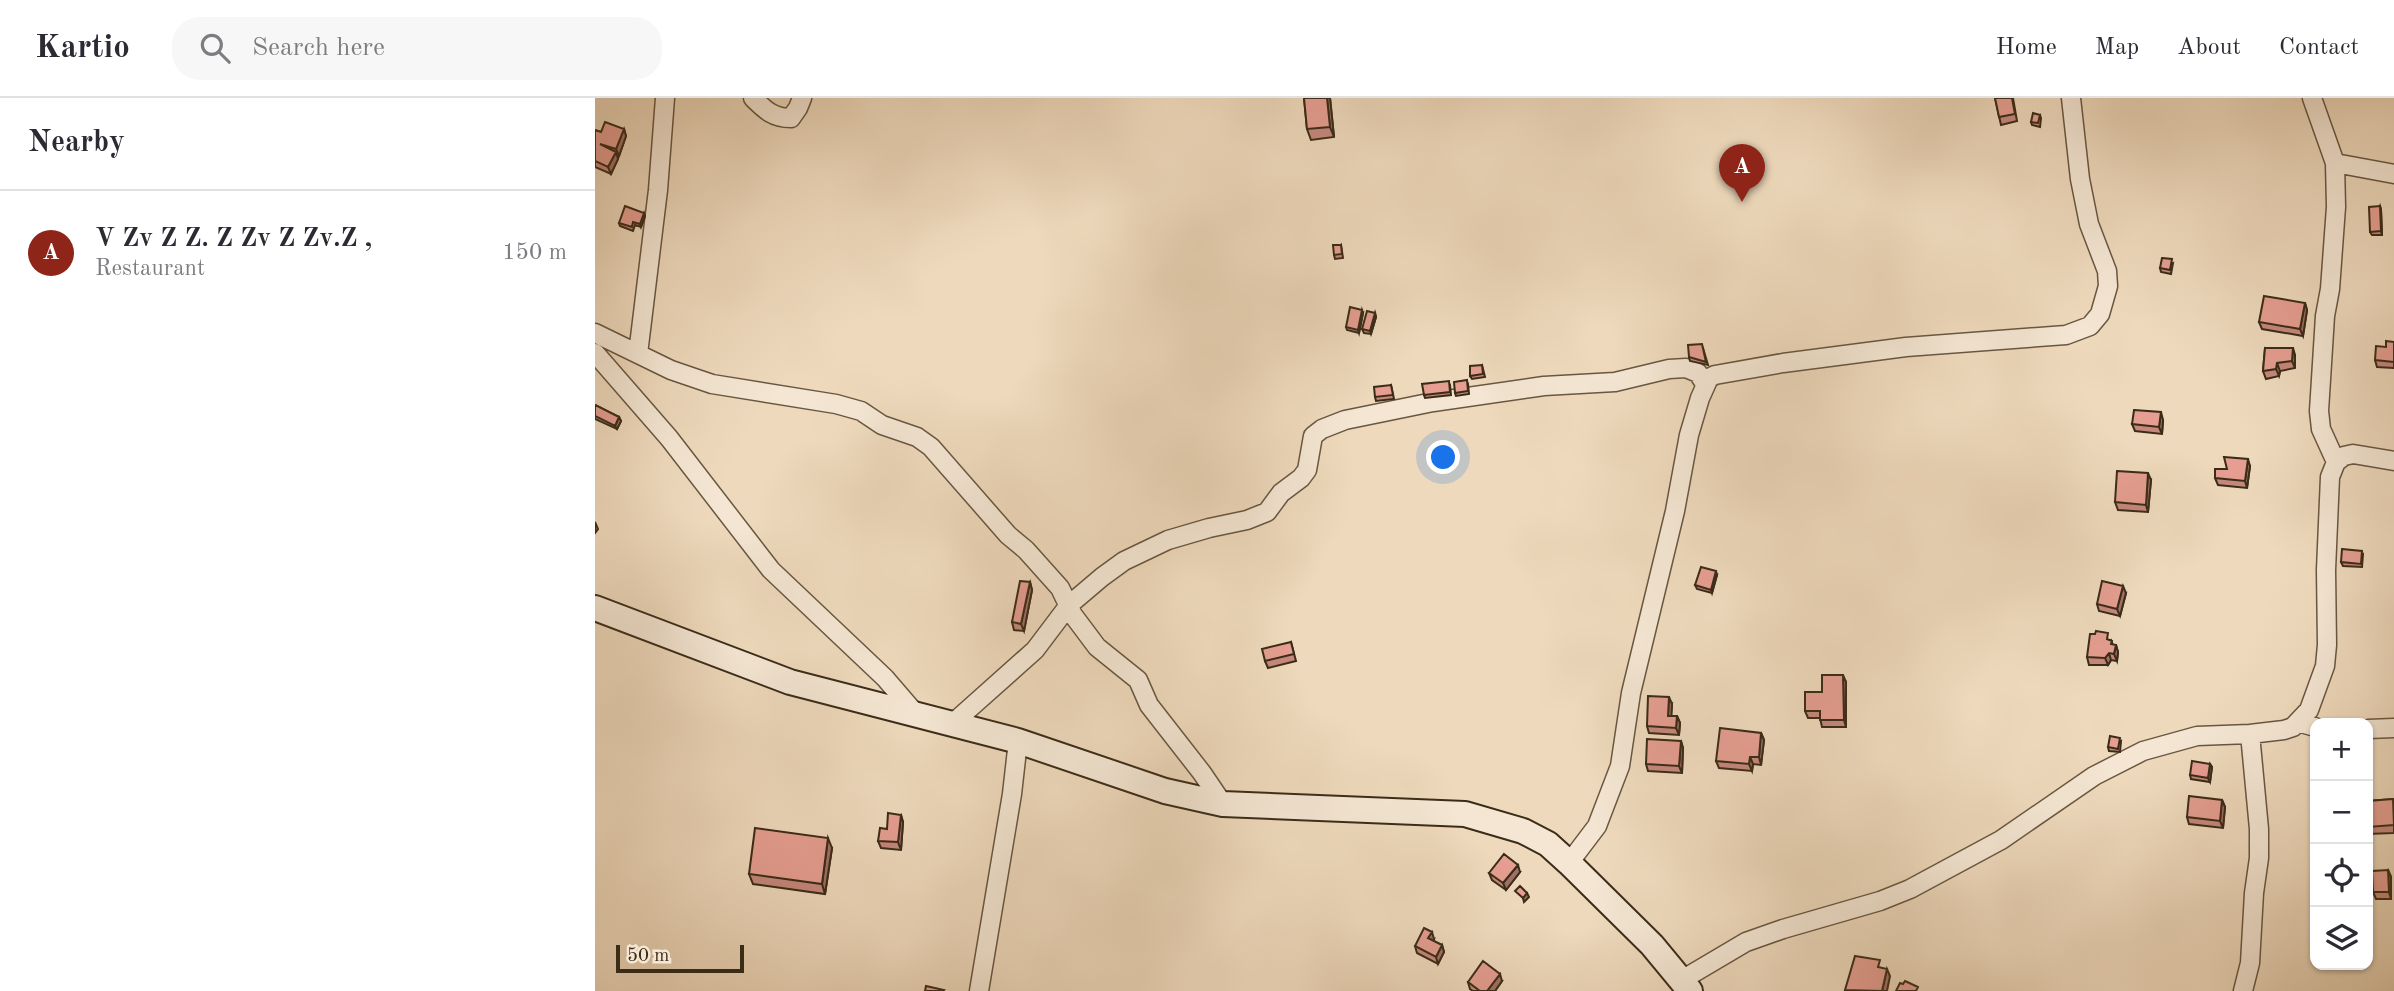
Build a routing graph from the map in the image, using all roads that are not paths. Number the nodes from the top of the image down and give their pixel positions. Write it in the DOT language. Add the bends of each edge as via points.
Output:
graph roads {
  1 [pos="665,98"];
  2 [pos="753,98"];
  3 [pos="802,98"];
  4 [pos="2071,98"];
  5 [pos="2312,98"];
  6 [pos="2335,163"];
  7 [pos="2394,174"];
  8 [pos="595,333"];
  9 [pos="595,353"];
  10 [pos="638,354"];
  11 [pos="1705,384"];
  12 [pos="2394,461"];
  13 [pos="2336,462"];
  14 [pos="1069,605"];
  15 [pos="595,608"];
  16 [pos="916,714"];
  17 [pos="952,724"];
  18 [pos="2307,725"];
  19 [pos="2394,728"];
  20 [pos="2373,729"];
  21 [pos="2249,734"];
  22 [pos="1018,740"];
  23 [pos="1223,804"];
  24 [pos="1569,863"];
  25 [pos="1685,986"];
  26 [pos="979,991"];
  27 [pos="2243,991"];
  1 -- 10 [label="street"];
  2 -- 3 [label="street" via="780,118 791,118"];
  4 -- 11 [label="street" via="2089,224 2107,271 2106,300 2090,326 2066,335 1906,347 1783,363 1715,375"];
  5 -- 6 [label="street"];
  6 -- 7 [label="street"];
  6 -- 13 [label="street" via="2336,207 2319,411 2321,429"];
  8 -- 10 [label="street"];
  9 -- 16 [label="street" via="670,438 771,570 885,678"];
  10 -- 14 [label="street" via="712,384 862,411 882,425 917,437 1026,550"];
  11 -- 14 [label="street" via="1698,373 1669,369 1615,382 1544,386 1345,420 1313,436 1307,470 1267,512 1148,549 1102,577"];
  11 -- 24 [label="street" via="1689,435 1631,693 1620,766 1597,826"];
  12 -- 13 [label="street" via="2353,454"];
  13 -- 18 [label="street" via="2330,477 2325,666"];
  14 -- 17 [label="street" via="1035,650"];
  14 -- 23 [label="street" via="1097,647 1138,680 1149,705"];
  15 -- 16 [label="street" via="790,682"];
  16 -- 17 [label="street"];
  17 -- 22 [label="street"];
  18 -- 21 [label="street"];
  19 -- 20 [label="street"];
  21 -- 25 [label="street" via="2197,736 2143,751 2094,776 2001,840 1910,889 1746,942"];
  21 -- 27 [label="street" via="2259,858 2250,963"];
  22 -- 23 [label="street" via="1164,791"];
  22 -- 26 [label="street"];
  23 -- 24 [label="street" via="1465,814 1523,831 1548,844"];
  24 -- 25 [label="street" via="1652,945"];
}
